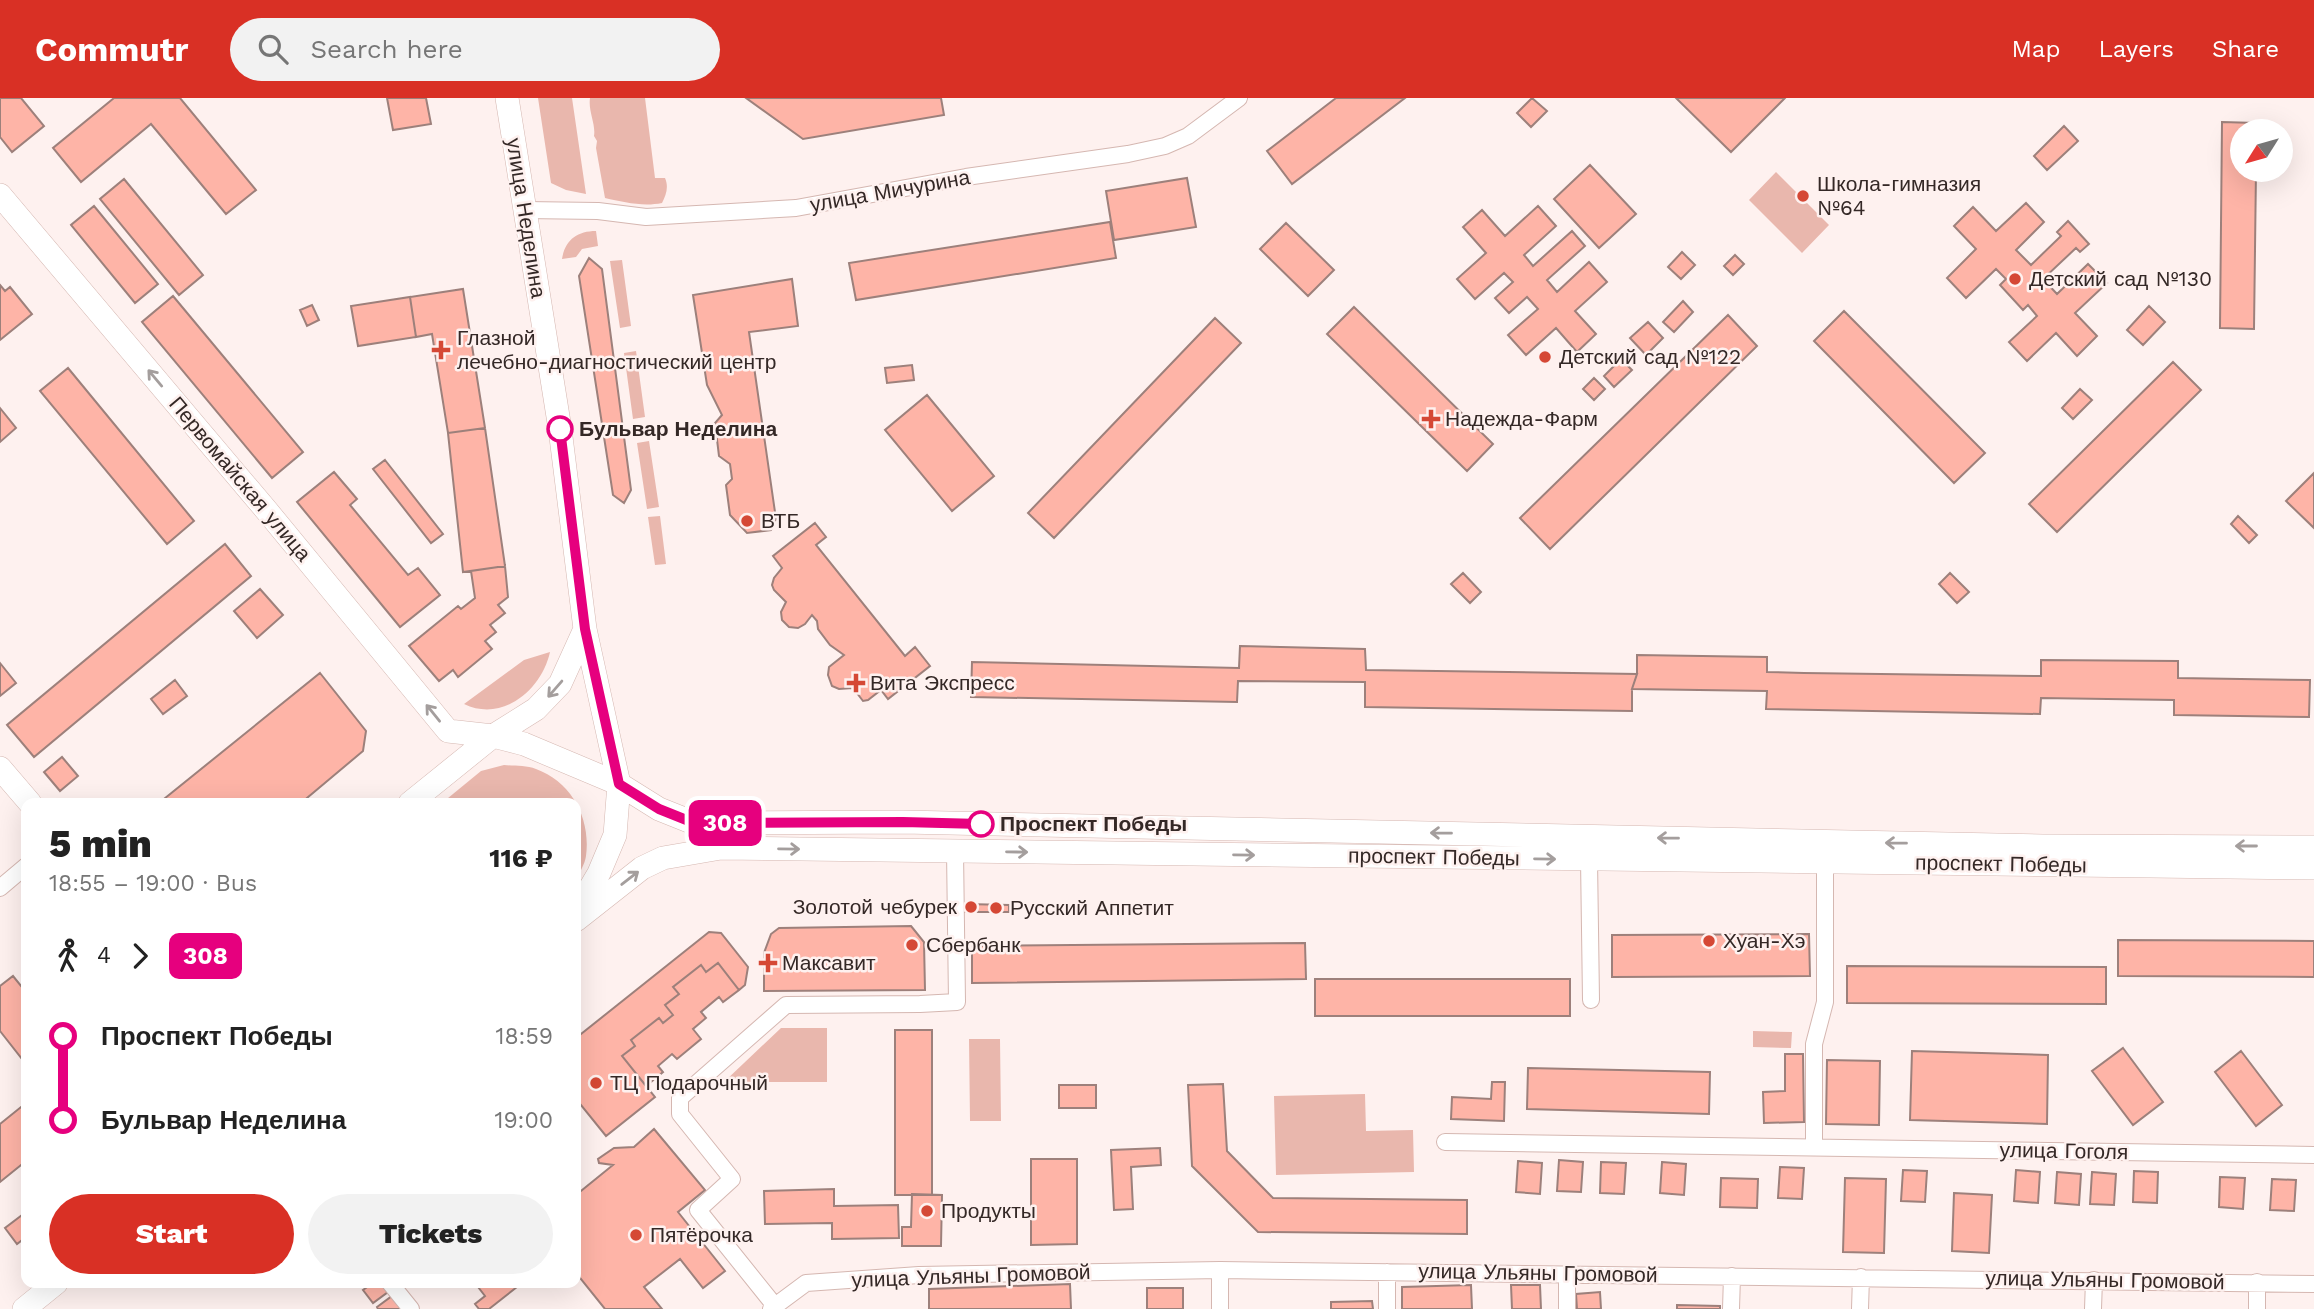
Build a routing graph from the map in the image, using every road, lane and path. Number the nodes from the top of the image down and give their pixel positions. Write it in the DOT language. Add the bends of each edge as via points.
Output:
graph roads {
  1 [pos="507,98"];
  2 [pos="1239,98"];
  3 [pos="0,194"];
  4 [pos="525,210"];
  5 [pos="585,629"];
  6 [pos="493,736"];
  7 [pos="0,768"];
  8 [pos="619,784"];
  9 [pos="26,798"];
  10 [pos="416,798"];
  11 [pos="2314,847"];
  12 [pos="955,851"];
  13 [pos="1589,859"];
  14 [pos="1825,862"];
  15 [pos="2314,869"];
  16 [pos="21,870"];
  17 [pos="0,888"];
  18 [pos="581,904"];
  19 [pos="581,916"];
  20 [pos="1591,1000"];
  21 [pos="1445,1142"];
  22 [pos="1814,1147"];
  23 [pos="2314,1155"];
  24 [pos="1220,1270"];
  25 [pos="1388,1272"];
  26 [pos="1567,1274"];
  27 [pos="1732,1276"];
  28 [pos="1861,1277"];
  29 [pos="2094,1280"];
  30 [pos="2257,1282"];
  31 [pos="2314,1284"];
  32 [pos="50,1288"];
  33 [pos="394,1288"];
  34 [pos="773,1308"];
  35 [pos="24,1309"];
  36 [pos="411,1309"];
  37 [pos="1220,1309"];
  38 [pos="1387,1309"];
  39 [pos="1567,1309"];
  40 [pos="1731,1309"];
  41 [pos="1860,1309"];
  42 [pos="2093,1309"];
  43 [pos="2257,1309"];
  1 -- 4 [label="main road, улица Неделина"];
  2 -- 4 [label="street, улица Мичурина" via="1188,136 1165,146 796,208 646,217"];
  6 -- 3 [label="main road, Первомайская улица, one-way" via="448,730"];
  4 -- 5 [label="main road, улица Неделина" via="560,429"];
  5 -- 6 [label="main road, one-way" via="561,684 536,709"];
  5 -- 8 [label="main road, улица Неделина"];
  6 -- 8 [label="main road, Первомайская улица" via="524,744"];
  6 -- 10 [label="main road"];
  7 -- 9 [label="main road"];
  11 -- 8 [label="main road, проспект Победы, one-way" via="2043,846 903,822 722,823 689,821"];
  8 -- 18 [label="main road, улица Неделина" via="615,835"];
  12 -- 13 [label="main road, проспект Победы, one-way"];
  19 -- 12 [label="main road, проспект Победы, one-way" via="642,868 682,853 721,848"];
  12 -- 34 [label="street" via="957,1002 786,1005 680,1098 680,1114 733,1179 698,1210"];
  13 -- 14 [label="main road, проспект Победы"];
  13 -- 20 [label="street"];
  14 -- 15 [label="main road, проспект Победы"];
  14 -- 22 [label="street" via="1825,1002 1814,1044"];
  16 -- 17 [label="street"];
  21 -- 22 [label="street, улица Гоголя"];
  22 -- 23 [label="street, улица Гоголя"];
  24 -- 25 [label="street, улица Ульяны Громовой"];
  24 -- 34 [label="street, улица Ульяны Громовой" via="919,1275 806,1283"];
  24 -- 37 [label="street"];
  25 -- 26 [label="street, улица Ульяны Громовой"];
  25 -- 38 [label="street"];
  26 -- 27 [label="street, улица Ульяны Громовой"];
  26 -- 39 [label="street"];
  27 -- 28 [label="street, улица Ульяны Громовой"];
  27 -- 40 [label="street"];
  28 -- 29 [label="street, улица Ульяны Громовой"];
  28 -- 41 [label="street"];
  29 -- 30 [label="street, улица Ульяны Громовой"];
  29 -- 42 [label="street"];
  30 -- 31 [label="street, улица Ульяны Громовой"];
  30 -- 43 [label="street"];
  32 -- 35 [label="main road"];
  33 -- 36 [label="street"];
}
